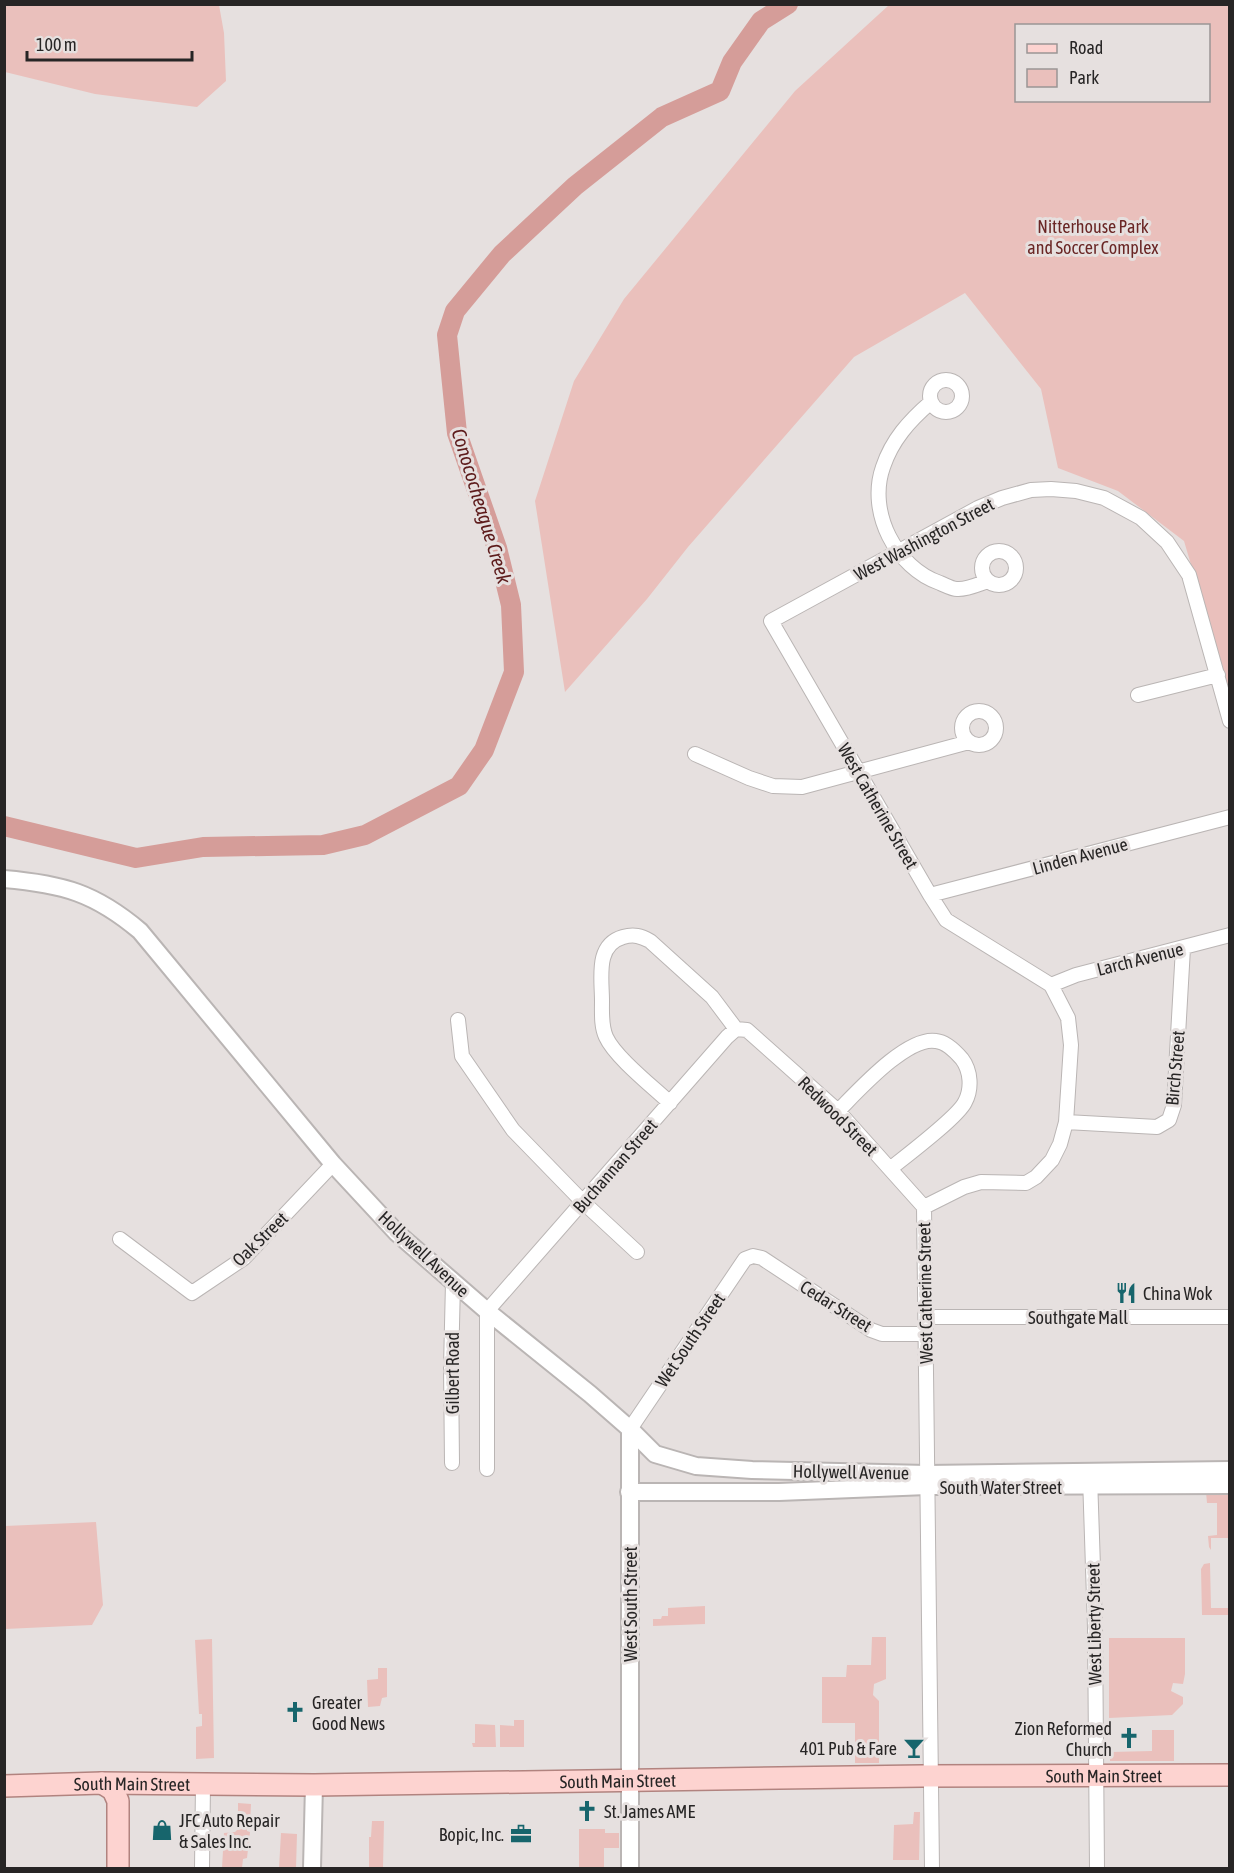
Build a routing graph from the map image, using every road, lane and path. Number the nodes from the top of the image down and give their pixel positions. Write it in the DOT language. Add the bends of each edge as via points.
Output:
graph roads {
  1 [pos="931,402"];
  2 [pos="898,553"];
  3 [pos="988,581"];
  4 [pos="771,621"];
  5 [pos="1218,675"];
  6 [pos="1138,695"];
  7 [pos="1230,721"];
  8 [pos="969,742"];
  9 [pos="695,754"];
  10 [pos="858,772"];
  11 [pos="1230,817"];
  12 [pos="4,879"];
  13 [pos="930,896"];
  14 [pos="1230,936"];
  15 [pos="1183,948"];
  16 [pos="1051,985"];
  17 [pos="458,1020"];
  18 [pos="742,1030"];
  19 [pos="670,1103"];
  20 [pos="838,1111"];
  21 [pos="1066,1122"];
  22 [pos="333,1164"];
  23 [pos="890,1169"];
  24 [pos="583,1202"];
  25 [pos="924,1207"];
  26 [pos="120,1239"];
  27 [pos="637,1252"];
  28 [pos="753,1256"];
  29 [pos="453,1283"];
  30 [pos="487,1311"];
  31 [pos="926,1317"];
  32 [pos="1230,1317"];
  33 [pos="926,1334"];
  34 [pos="630,1429"];
  35 [pos="452,1463"];
  36 [pos="487,1469"];
  37 [pos="1230,1470"];
  38 [pos="1090,1479"];
  39 [pos="927,1480"];
  40 [pos="1230,1485"];
  41 [pos="629,1492"];
  42 [pos="1230,1775"];
  43 [pos="932,1776"];
  44 [pos="1096,1776"];
  45 [pos="630,1780"];
  46 [pos="102,1783"];
  47 [pos="131,1783"];
  48 [pos="203,1785"];
  49 [pos="314,1785"];
  50 [pos="4,1786"];
  51 [pos="118,1801"];
  52 [pos="118,1869"];
  53 [pos="202,1869"];
  54 [pos="312,1869"];
  55 [pos="630,1869"];
  56 [pos="932,1869"];
  57 [pos="1097,1869"];
  1 -- 2 [label="street" via="913,417 894,442 882,469 878,494 882,520"];
  2 -- 3 [label="street" via="927,578 958,589"];
  2 -- 4 [label="street, West Washington Street"];
  2 -- 5 [label="street, West Washington Street" via="978,508 1031,490 1076,491 1104,498 1141,518 1167,542 1189,575"];
  4 -- 10 [label="street, West Catherine Street"];
  5 -- 6 [label="street"];
  5 -- 7 [label="street, West Washington Street"];
  8 -- 10 [label="street"];
  9 -- 10 [label="street" via="773,786 802,787"];
  10 -- 13 [label="street, West Catherine Street"];
  11 -- 13 [label="street, Linden Avenue"];
  12 -- 22 [label="street, Hollywell Avenue" via="44,882 88,895 140,931"];
  13 -- 16 [label="street, West Catherine Street" via="946,920"];
  14 -- 15 [label="street, Larch Avenue"];
  15 -- 16 [label="street, Larch Avenue"];
  15 -- 21 [label="street, Birch Street" via="1174,1105 1169,1120 1157,1127"];
  16 -- 21 [label="street, West Catherine Street" via="1068,1017 1071,1045"];
  17 -- 24 [label="street" via="462,1056 488,1097 513,1131"];
  18 -- 19 [label="street, Buchannan Street" via="727,1037"];
  18 -- 19 [label="street, Redwood Street" via="650,941 627,936 610,944 601,964 606,1038"];
  18 -- 20 [label="street, Redwood Street"];
  19 -- 24 [label="street, Buchannan Street"];
  20 -- 23 [label="street, Redwood Street"];
  20 -- 23 [label="street" via="906,1049 936,1041 956,1051 971,1081 965,1103"];
  21 -- 25 [label="street, West Catherine Street" via="1056,1152 1036,1177 1026,1183 981,1182"];
  22 -- 26 [label="street, Oak Street" via="244,1258 192,1293"];
  22 -- 29 [label="street, Hollywell Avenue" via="397,1233"];
  23 -- 25 [label="street, Redwood Street"];
  24 -- 27 [label="street"];
  24 -- 30 [label="street, Buchannan Street"];
  25 -- 31 [label="street, West Catherine Street"];
  28 -- 33 [label="street, Cedar Street" via="762,1258 871,1330 882,1334"];
  28 -- 34 [label="street, Wet South Street" via="745,1259"];
  29 -- 30 [label="street, Hollywell Avenue"];
  29 -- 35 [label="street, Gilbert Road"];
  30 -- 34 [label="street, Hollywell Avenue"];
  30 -- 36 [label="street"];
  31 -- 32 [label="street, Southgate Mall"];
  31 -- 33 [label="street, West Catherine Street"];
  33 -- 39 [label="street, West Catherine Street"];
  34 -- 39 [label="street, Hollywell Avenue" via="655,1454 696,1466"];
  34 -- 41 [label="street, West South Street"];
  37 -- 38 [label="street, South Water Street"];
  38 -- 39 [label="street, South Water Street"];
  38 -- 40 [label="street, South Water Street"];
  38 -- 44 [label="street, West Liberty Street"];
  39 -- 41 [label="street, South Water Street" via="779,1492"];
  39 -- 43 [label="street, West Catherine Street"];
  41 -- 45 [label="street, West South Street"];
  42 -- 44 [label="main road, South Main Street"];
  43 -- 44 [label="main road, South Main Street"];
  43 -- 45 [label="main road, South Main Street"];
  43 -- 56 [label="street, West Catherine Street"];
  44 -- 57 [label="street, West Liberty Street"];
  45 -- 49 [label="main road, South Main Street"];
  45 -- 55 [label="street, West South Street"];
  46 -- 47 [label="main road, South Main Street"];
  46 -- 50 [label="main road, South Main Street"];
  46 -- 51 [label="main road" via="113,1790"];
  47 -- 48 [label="main road, South Main Street"];
  47 -- 51 [label="main road"];
  48 -- 49 [label="main road, South Main Street"];
  48 -- 53 [label="street"];
  49 -- 54 [label="street"];
  51 -- 52 [label="main road"];
}
